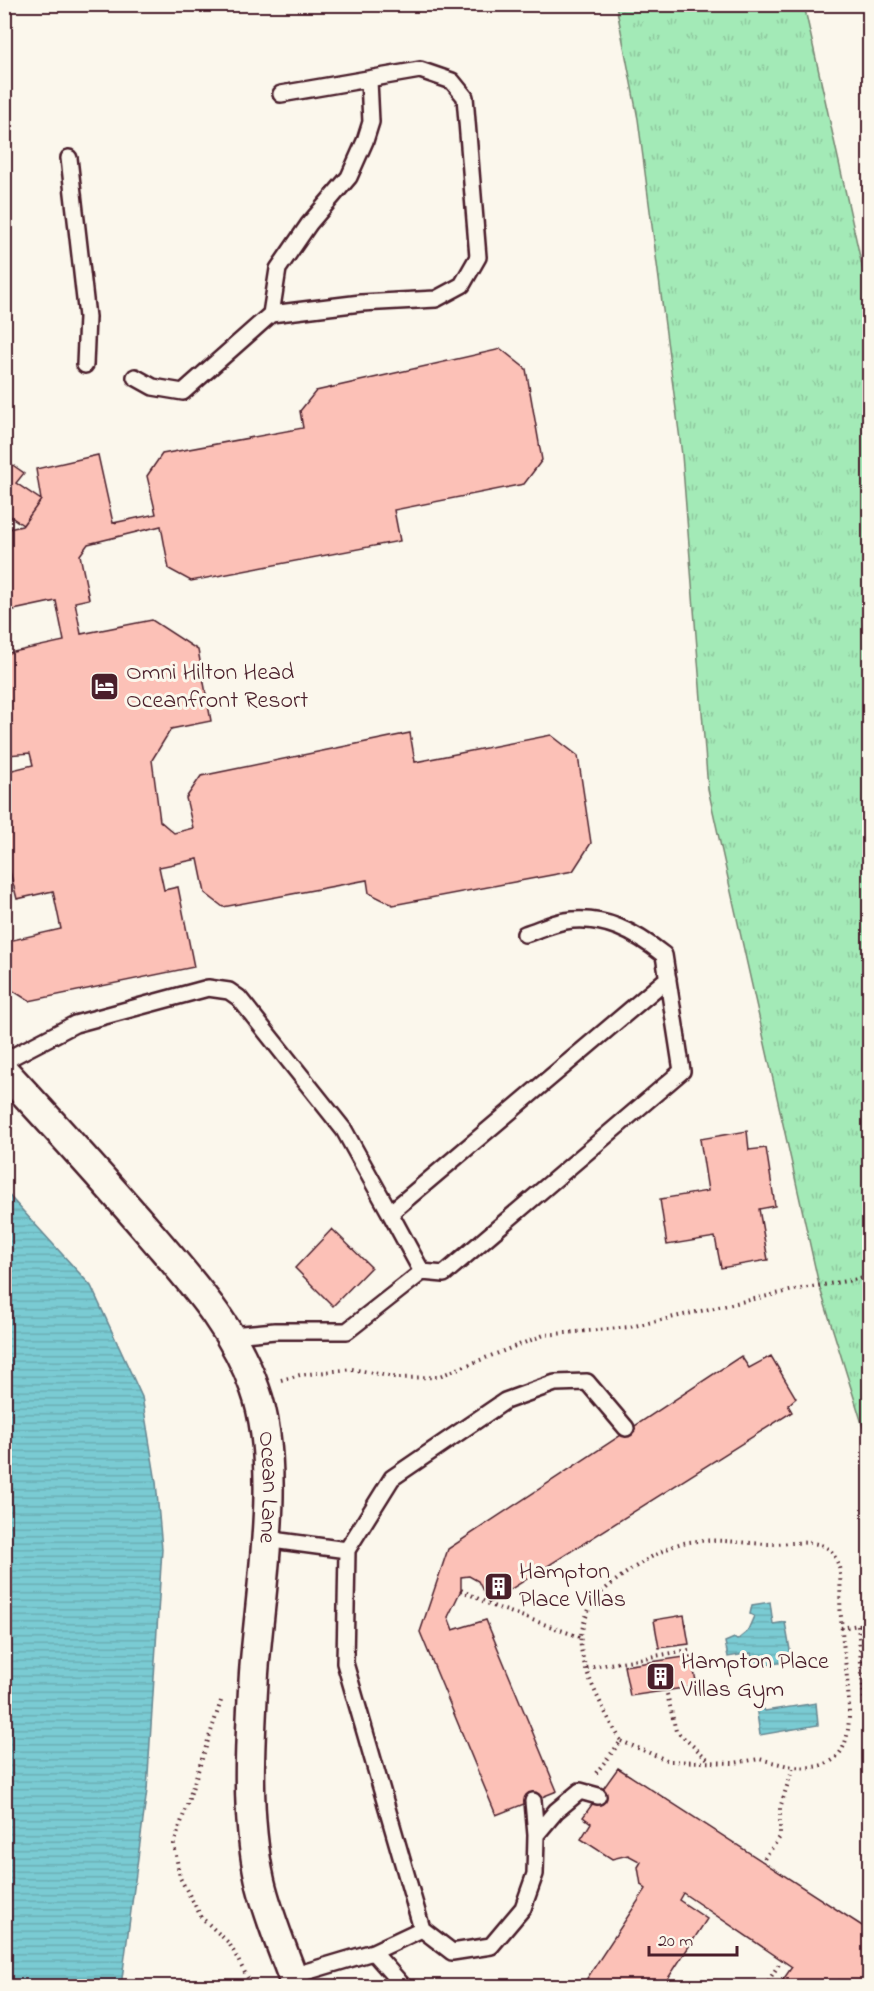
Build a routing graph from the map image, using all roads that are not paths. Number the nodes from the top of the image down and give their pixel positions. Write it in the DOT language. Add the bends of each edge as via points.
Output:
graph roads {
  1 [pos="369,80"];
  2 [pos="281,94"];
  3 [pos="69,158"];
  4 [pos="271,314"];
  5 [pos="85,365"];
  6 [pos="135,377"];
  7 [pos="525,934"];
  8 [pos="668,978"];
  9 [pos="4,1061"];
  10 [pos="4,1071"];
  11 [pos="390,1213"];
  12 [pos="422,1272"];
  13 [pos="232,1335"];
  14 [pos="626,1428"];
  15 [pos="265,1539"];
  16 [pos="348,1550"];
  17 [pos="598,1796"];
  18 [pos="533,1801"];
  19 [pos="536,1835"];
  20 [pos="422,1929"];
  21 [pos="373,1952"];
  22 [pos="295,1981"];
  23 [pos="403,1986"];
  1 -- 2 [label="lane"];
  1 -- 4 [label="lane" via="371,122 365,141 348,177 278,269"];
  1 -- 4 [label="lane" via="420,70 452,81 465,96 478,257 462,285 436,299"];
  3 -- 5 [label="lane" via="87,317"];
  4 -- 6 [label="lane" via="183,392 153,387"];
  7 -- 8 [label="lane" via="565,921 598,921 636,933 664,955"];
  8 -- 11 [label="lane"];
  8 -- 12 [label="lane" via="682,1071 444,1274"];
  9 -- 11 [label="lane" via="75,1024 208,988 229,991 239,998 344,1130"];
  10 -- 13 [label="street, Ocean Lane" via="102,1177"];
  11 -- 12 [label="lane"];
  12 -- 13 [label="lane" via="347,1331"];
  13 -- 15 [label="street, Ocean Lane" via="261,1406 268,1503"];
  14 -- 16 [label="lane" via="587,1382 555,1383 505,1401 392,1478"];
  15 -- 16 [label="lane"];
  15 -- 22 [label="street, Ocean Lane" via="254,1675 252,1836 260,1882"];
  16 -- 20 [label="lane" via="345,1663"];
  17 -- 19 [label="lane" via="580,1791"];
  18 -- 19 [label="lane"];
  19 -- 20 [label="lane" via="535,1874 523,1908 491,1946 452,1952"];
  20 -- 21 [label="lane"];
  21 -- 22 [label="lane"];
  21 -- 23 [label="lane"];
}
